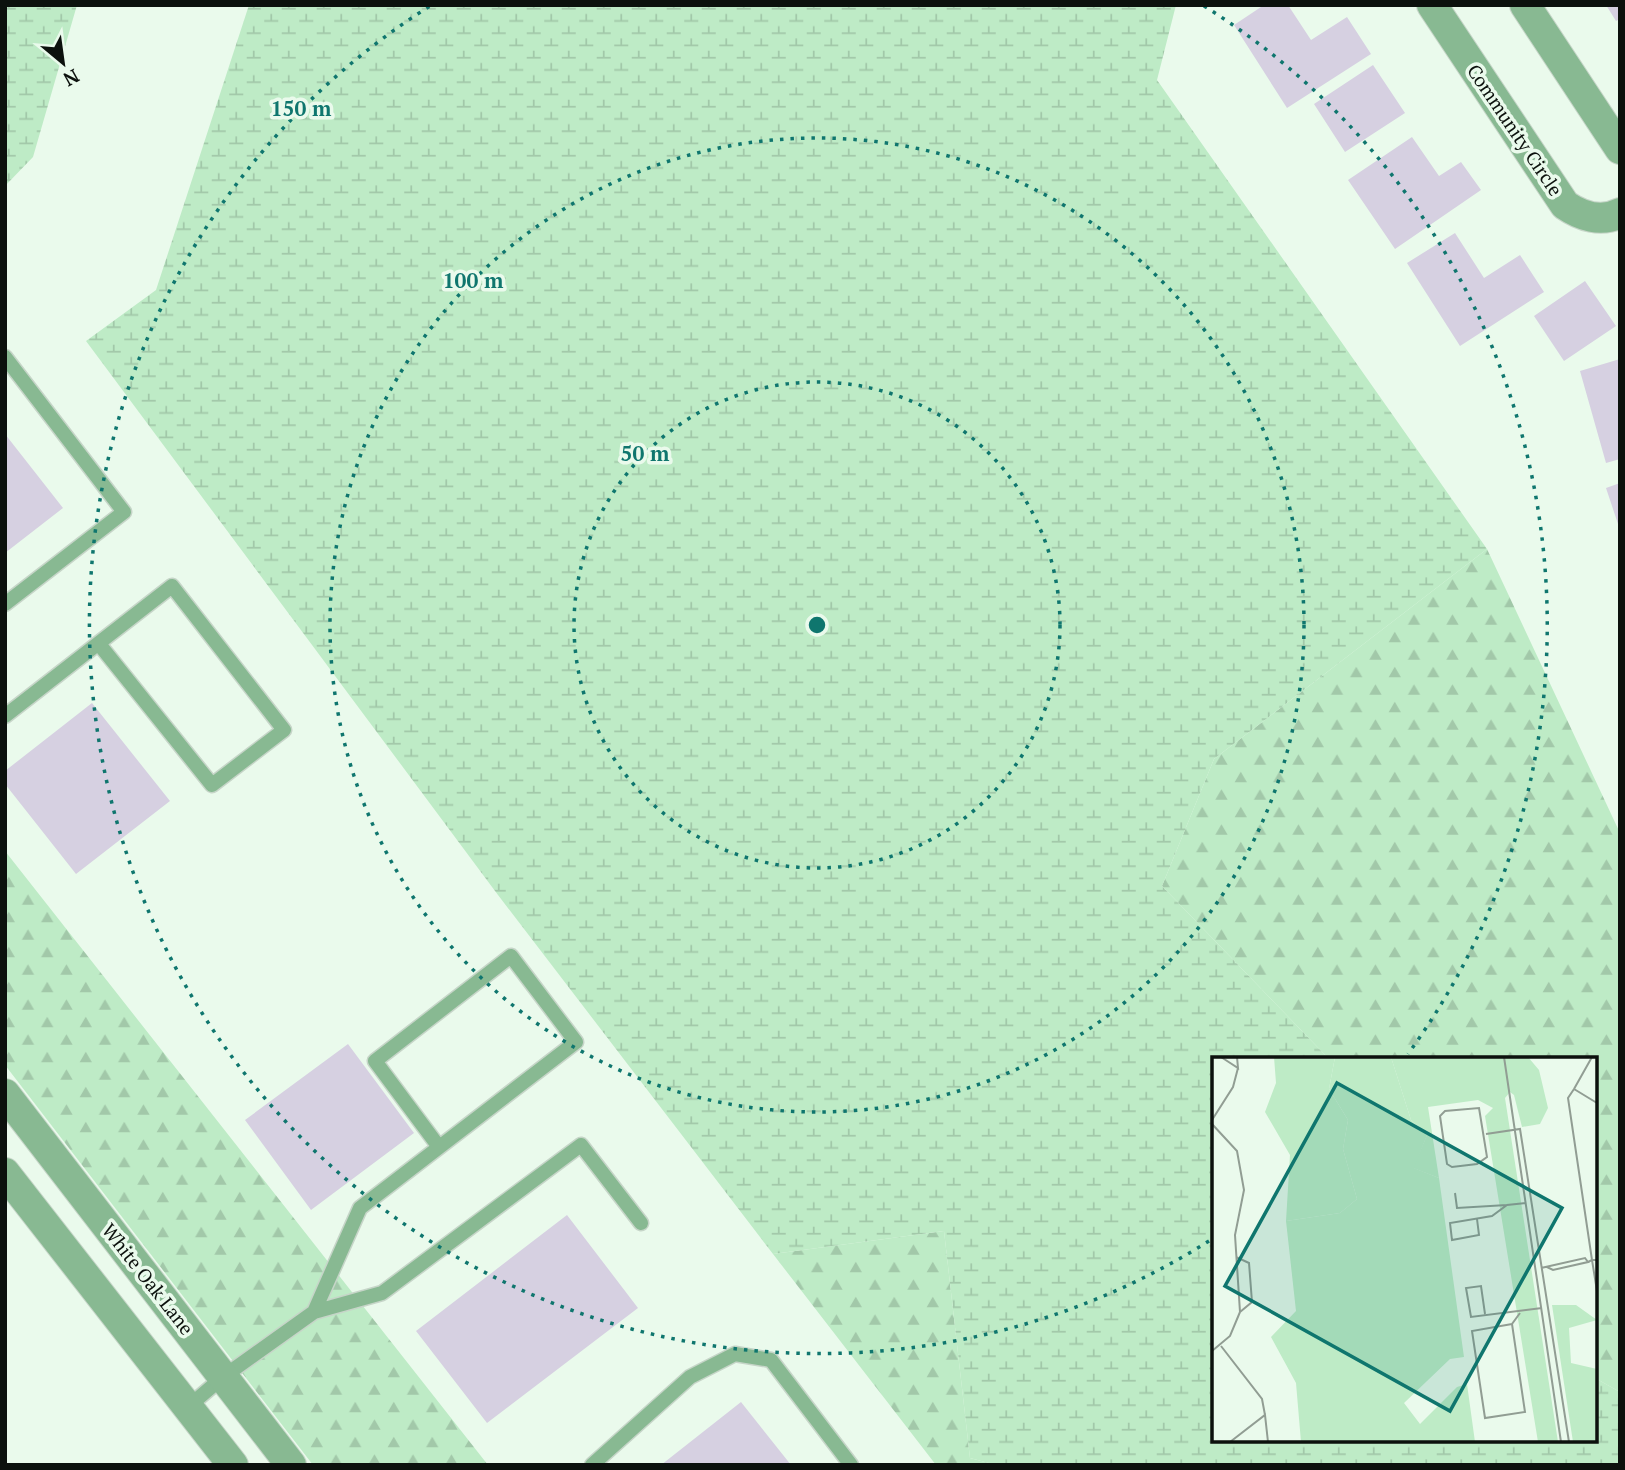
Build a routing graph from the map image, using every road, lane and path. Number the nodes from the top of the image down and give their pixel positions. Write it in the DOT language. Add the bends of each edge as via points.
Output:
graph roads {
  1 [pos="1432,5"];
  2 [pos="1525,5"];
  3 [pos="1620,149"];
  4 [pos="1620,213"];
  5 [pos="5,357"];
  6 [pos="5,604"];
  7 [pos="99,644"];
  8 [pos="5,716"];
  9 [pos="5,1094"];
  10 [pos="439,1147"];
  11 [pos="5,1173"];
  12 [pos="640,1223"];
  13 [pos="314,1312"];
  14 [pos="223,1377"];
  15 [pos="188,1407"];
  16 [pos="233,1465"];
  17 [pos="291,1465"];
  18 [pos="592,1465"];
  19 [pos="851,1465"];
  1 -- 4 [label="street, Community Circle" via="1565,205 1591,217"];
  2 -- 3 [label="street"];
  5 -- 6 [label="lane" via="124,512"];
  7 -- 7 [label="lane" via="172,586 284,730 212,785"];
  7 -- 8 [label="lane"];
  9 -- 14 [label="street, White Oak Lane"];
  10 -- 10 [label="lane" via="576,1042 511,956 375,1062"];
  10 -- 13 [label="lane" via="360,1208"];
  11 -- 15 [label="street"];
  12 -- 13 [label="lane" via="581,1145 382,1293"];
  13 -- 14 [label="lane"];
  14 -- 15 [label="lane"];
  14 -- 17 [label="street, White Oak Lane"];
  15 -- 16 [label="street"];
  18 -- 19 [label="lane" via="690,1377 735,1354 771,1360"];
}
